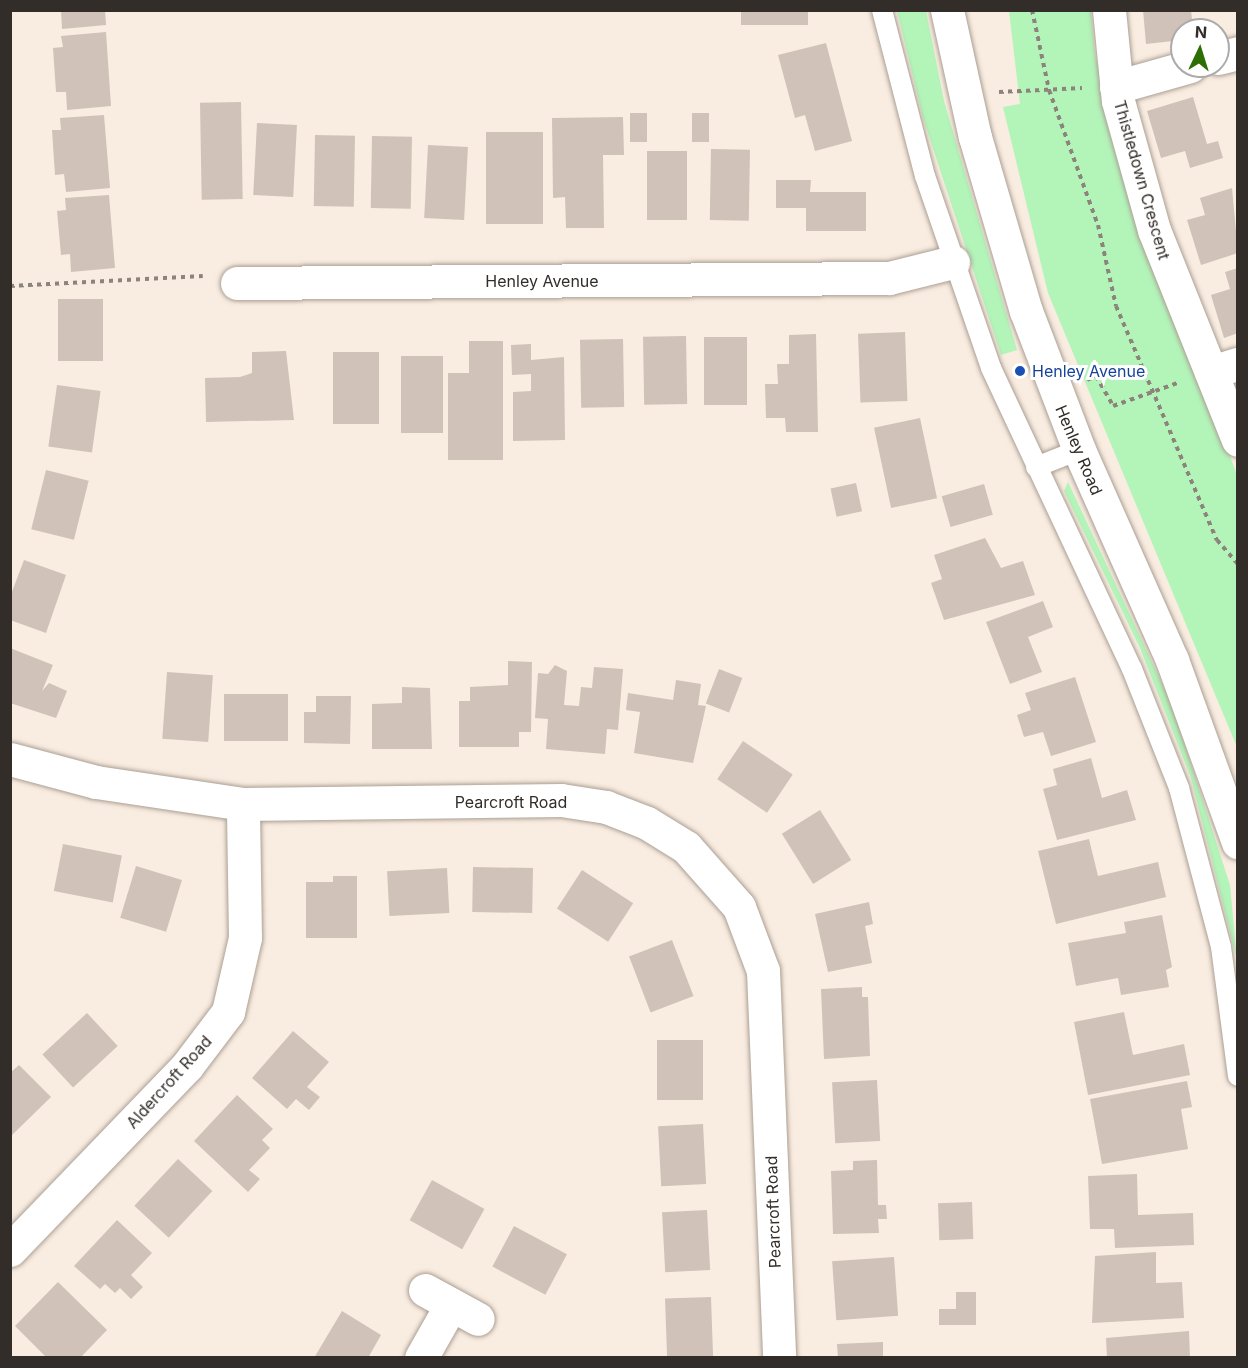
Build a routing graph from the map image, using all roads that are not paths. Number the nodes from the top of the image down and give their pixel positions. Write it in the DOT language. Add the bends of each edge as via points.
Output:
graph roads {
  1 [pos="882,10"];
  2 [pos="947,10"];
  3 [pos="1109,10"];
  4 [pos="1170,72"];
  5 [pos="1116,87"];
  6 [pos="953,262"];
  7 [pos="237,283"];
  8 [pos="1224,368"];
  9 [pos="1238,440"];
  10 [pos="1078,450"];
  11 [pos="1036,467"];
  12 [pos="10,759"];
  13 [pos="243,804"];
  14 [pos="1238,842"];
  15 [pos="1238,1076"];
  16 [pos="10,1250"];
  17 [pos="451,1305"];
  18 [pos="421,1358"];
  19 [pos="779,1358"];
  1 -- 6 [label="lane"];
  2 -- 10 [label="street, Henley Road" via="964,95 1000,227"];
  3 -- 5 [label="street, Thistledown Crescent"];
  4 -- 5 [label="street, Thistledown Crescent"];
  5 -- 8 [label="street, Thistledown Crescent" via="1154,230"];
  6 -- 7 [label="street, Henley Avenue" via="889,278"];
  6 -- 11 [label="lane" via="991,368"];
  8 -- 9 [label="street, Thistledown Crescent"];
  10 -- 11 [label="lane"];
  10 -- 14 [label="street, Henley Road" via="1177,671"];
  11 -- 15 [label="lane" via="1132,669 1179,788 1221,947"];
  12 -- 13 [label="street, Pearcroft Road" via="96,782"];
  13 -- 16 [label="street, Aldercroft Road" via="245,938 228,1012 187,1066"];
  13 -- 19 [label="street, Pearcroft Road" via="561,800 606,807 647,823 686,847 716,876 739,907 763,971"];
  17 -- 18 [label="street"];
}
